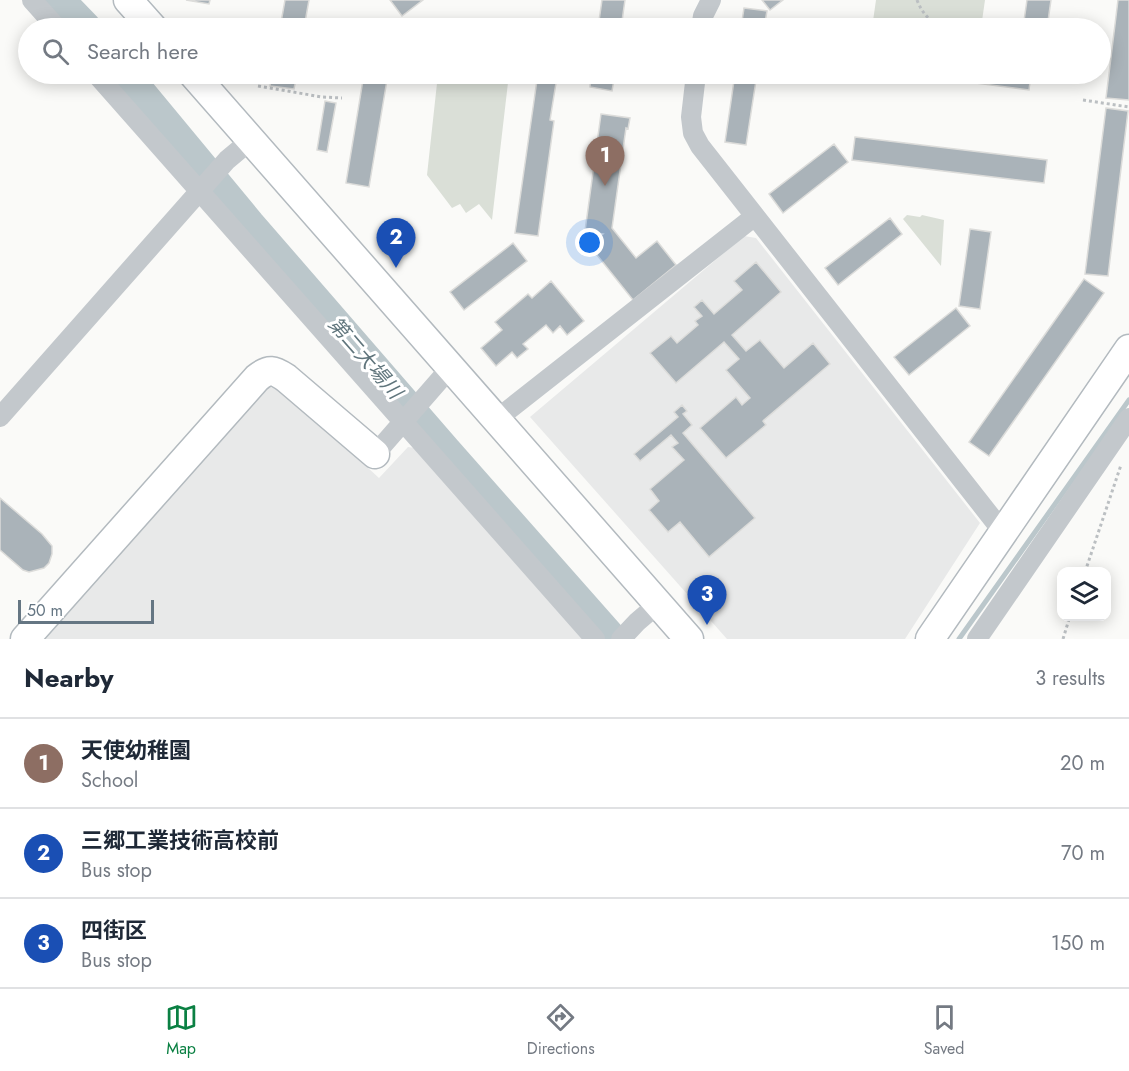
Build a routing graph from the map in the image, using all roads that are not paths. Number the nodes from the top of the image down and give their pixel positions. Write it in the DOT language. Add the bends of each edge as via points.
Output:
graph roads {
  1 [pos="32,0"];
  2 [pos="128,0"];
  3 [pos="711,0"];
  4 [pos="48,18"];
  5 [pos="144,18"];
  6 [pos="703,18"];
  7 [pos="105,84"];
  8 [pos="202,84"];
  9 [pos="695,84"];
  10 [pos="251,140"];
  11 [pos="200,191"];
  12 [pos="755,216"];
  13 [pos="1129,348"];
  14 [pos="442,377"];
  15 [pos="0,417"];
  16 [pos="1129,418"];
  17 [pos="404,419"];
  18 [pos="497,419"];
  19 [pos="375,454"];
  20 [pos="1003,532"];
  21 [pos="648,613"];
  22 [pos="25,639"];
  23 [pos="595,639"];
  24 [pos="621,639"];
  25 [pos="689,639"];
  26 [pos="930,639"];
  27 [pos="977,639"];
  1 -- 4 [label="street"];
  2 -- 5 [label="street"];
  3 -- 6 [label="street"];
  7 -- 11 [label="street"];
  8 -- 10 [label="street"];
  9 -- 12 [label="street" via="693,133"];
  10 -- 11 [label="street"];
  10 -- 14 [label="street"];
  11 -- 15 [label="street"];
  11 -- 17 [label="street"];
  12 -- 18 [label="street"];
  12 -- 20 [label="street"];
  13 -- 20 [label="street"];
  14 -- 17 [label="street"];
  14 -- 18 [label="street"];
  16 -- 27 [label="street"];
  17 -- 19 [label="street"];
  17 -- 23 [label="street"];
  18 -- 21 [label="street"];
  19 -- 22 [label="street" via="278,372 263,373"];
  20 -- 26 [label="street"];
  21 -- 24 [label="street"];
  21 -- 25 [label="street"];
}
